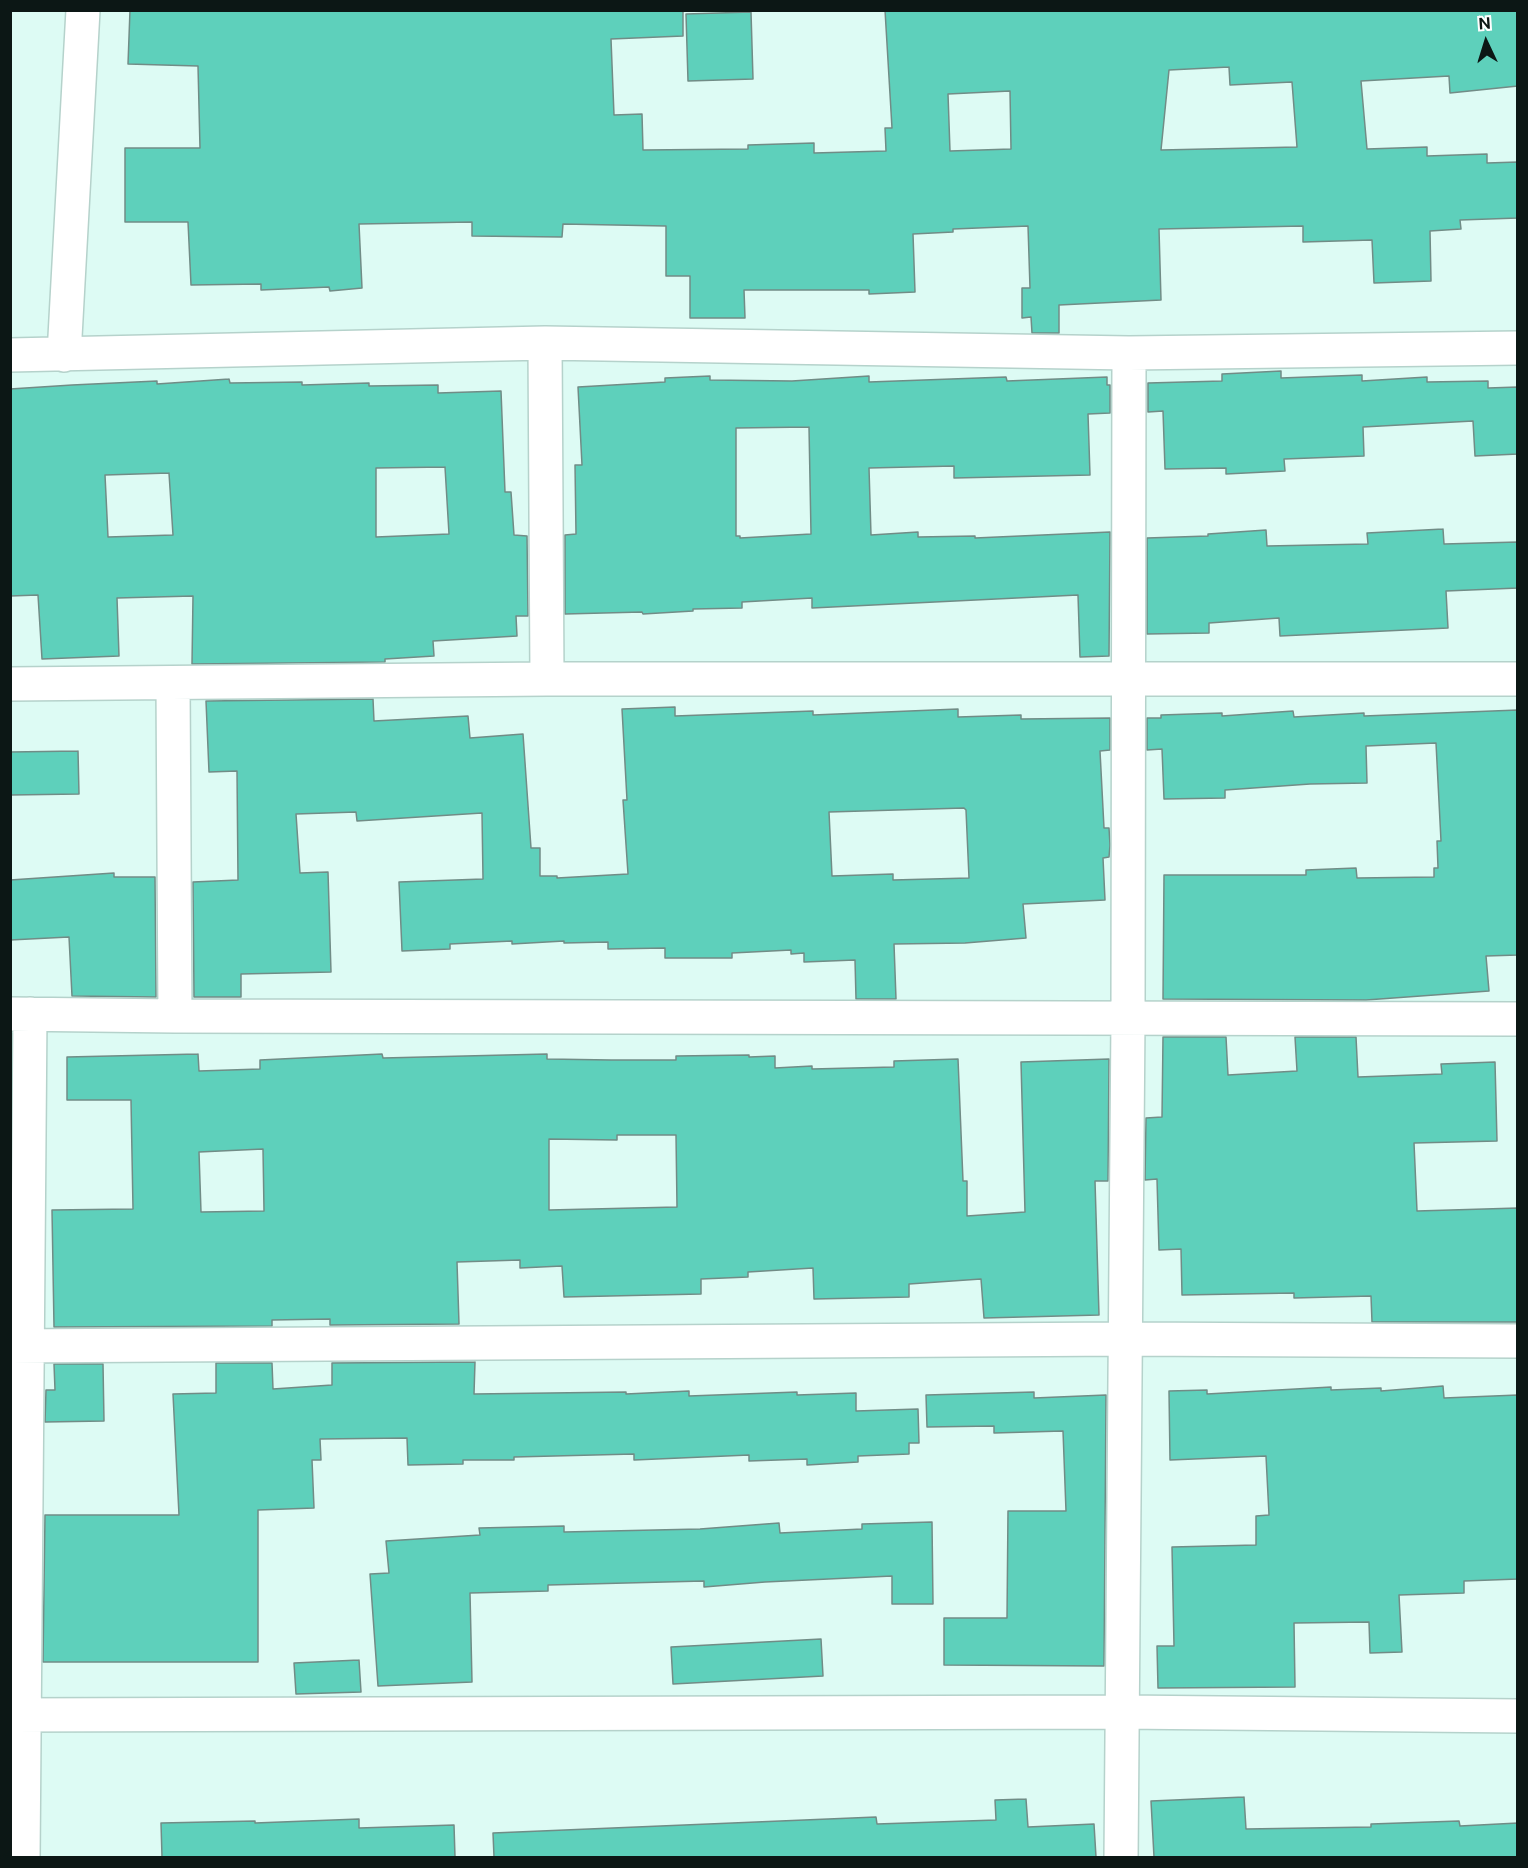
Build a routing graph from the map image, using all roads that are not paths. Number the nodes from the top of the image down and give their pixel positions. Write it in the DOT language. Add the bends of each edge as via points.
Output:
graph roads {
  1 [pos="83,10"];
  2 [pos="545,343"];
  3 [pos="1518,348"];
  4 [pos="1129,353"];
  5 [pos="10,355"];
  6 [pos="64,355"];
  7 [pos="1129,678"];
  8 [pos="547,679"];
  9 [pos="1518,679"];
  10 [pos="10,684"];
  11 [pos="173,684"];
  12 [pos="20,1014"];
  13 [pos="175,1016"];
  14 [pos="1128,1019"];
  15 [pos="1518,1019"];
  16 [pos="1125,1339"];
  17 [pos="1518,1341"];
  18 [pos="19,1347"];
  19 [pos="1122,1712"];
  20 [pos="18,1715"];
  21 [pos="1518,1716"];
  22 [pos="23,1857"];
  23 [pos="1121,1857"];
  1 -- 6 [label="street"];
  2 -- 4 [label="street"];
  2 -- 6 [label="street"];
  2 -- 8 [label="street"];
  3 -- 4 [label="street"];
  4 -- 7 [label="street"];
  5 -- 6 [label="street"];
  7 -- 8 [label="street"];
  7 -- 9 [label="street"];
  7 -- 14 [label="street"];
  8 -- 11 [label="street"];
  10 -- 11 [label="street"];
  11 -- 13 [label="street"];
  12 -- 13 [label="street"];
  12 -- 18 [label="street"];
  13 -- 14 [label="street"];
  14 -- 15 [label="street"];
  14 -- 16 [label="street"];
  16 -- 17 [label="street"];
  16 -- 18 [label="street"];
  16 -- 19 [label="street"];
  18 -- 20 [label="street"];
  19 -- 20 [label="street"];
  19 -- 21 [label="street"];
  19 -- 23 [label="street"];
  20 -- 22 [label="street"];
}
